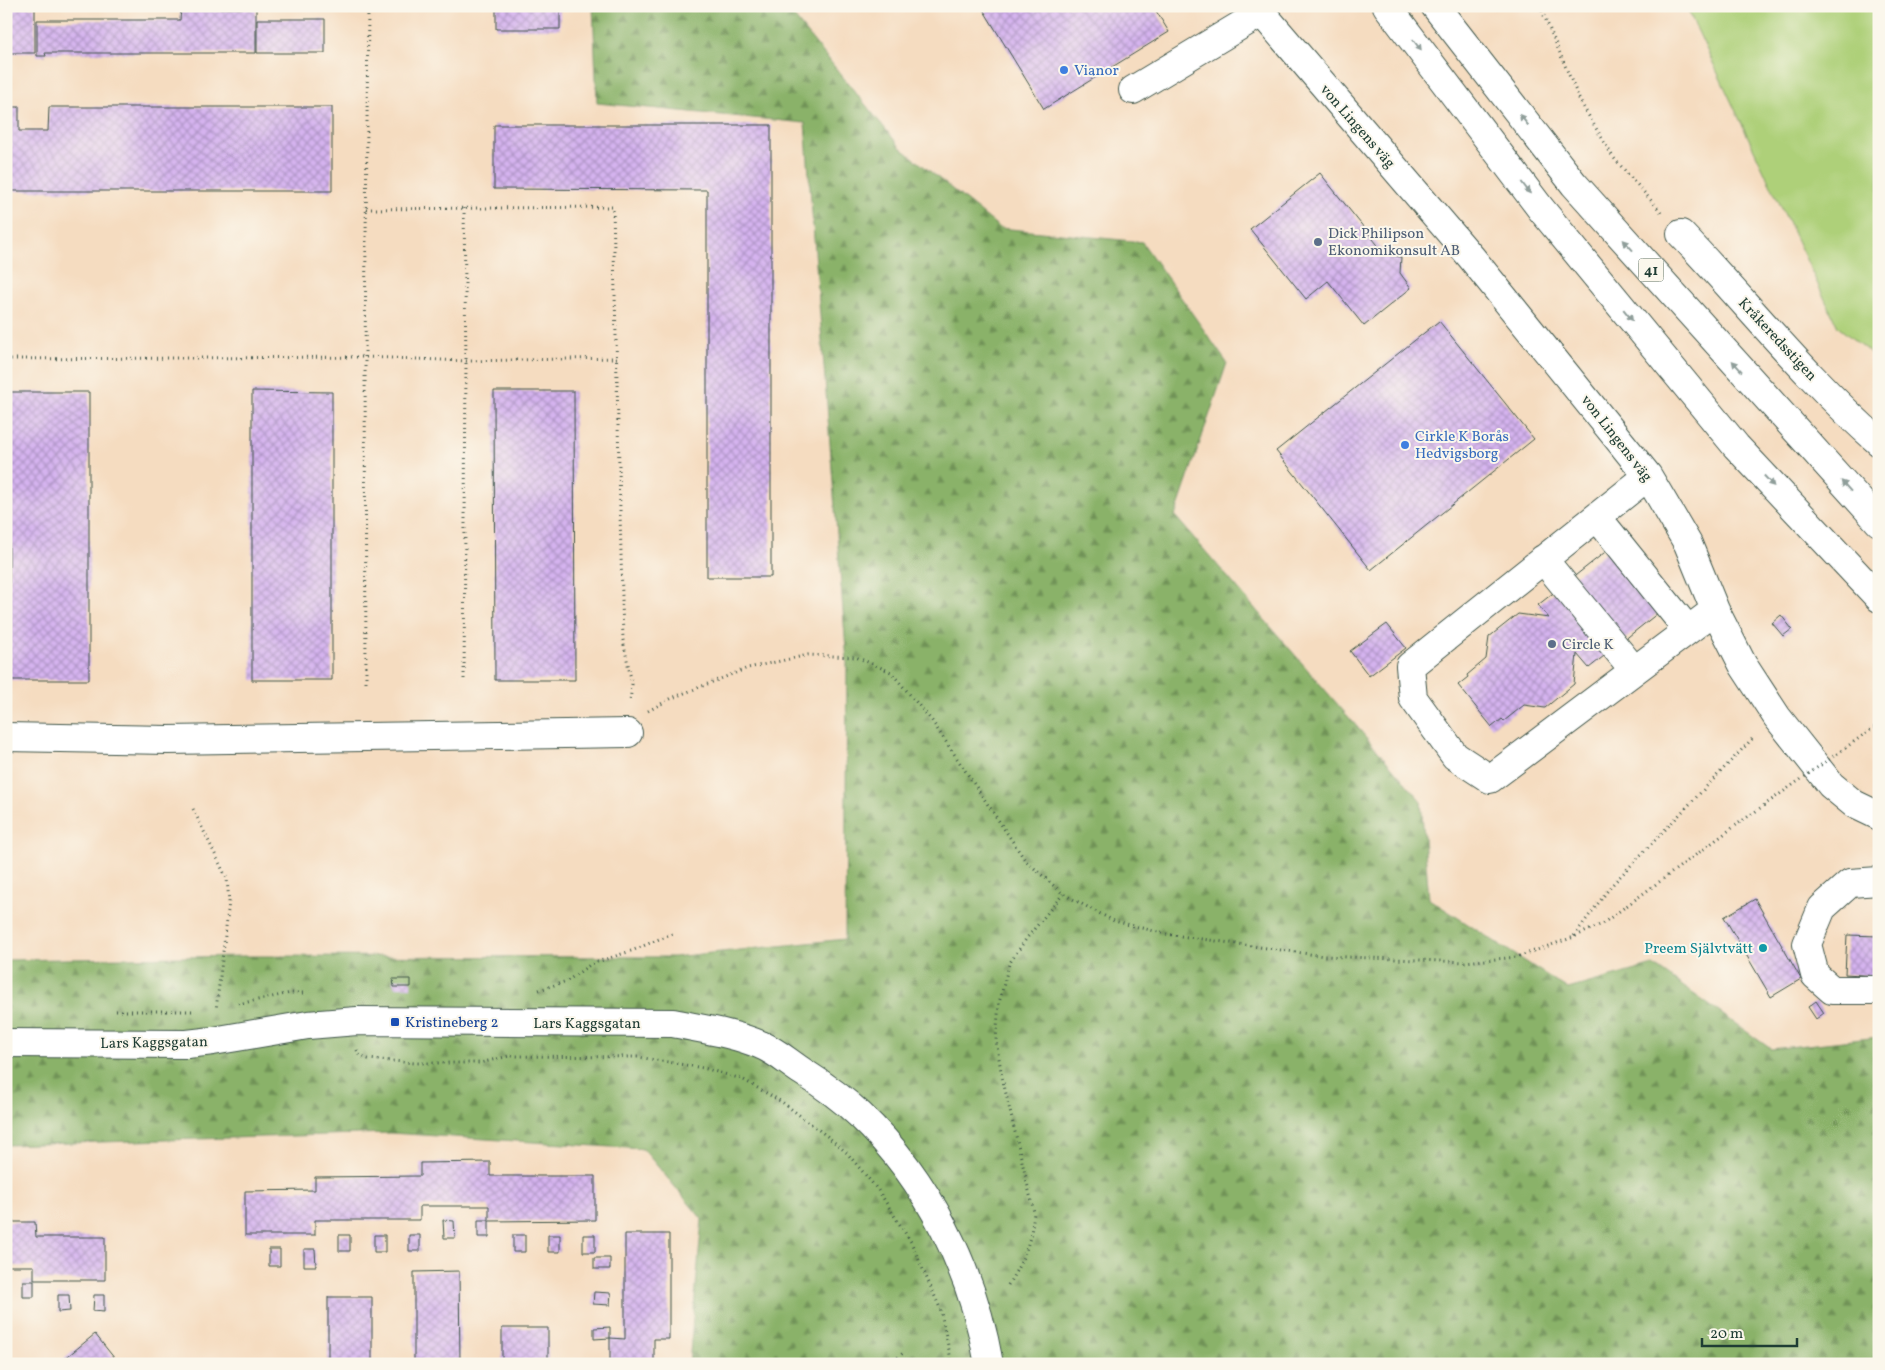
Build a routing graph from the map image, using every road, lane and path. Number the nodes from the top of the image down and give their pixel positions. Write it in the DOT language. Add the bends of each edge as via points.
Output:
graph roads {
  1 [pos="368,6"];
  2 [pos="1387,6"];
  3 [pos="1436,6"];
  4 [pos="1540,6"];
  5 [pos="1258,10"];
  6 [pos="1133,90"];
  7 [pos="464,208"];
  8 [pos="366,209"];
  9 [pos="1681,234"];
  10 [pos="365,357"];
  11 [pos="617,358"];
  12 [pos="6,359"];
  13 [pos="466,361"];
  14 [pos="1879,442"];
  15 [pos="1648,476"];
  16 [pos="1597,516"];
  17 [pos="1879,522"];
  18 [pos="1543,560"];
  19 [pos="1879,598"];
  20 [pos="1715,610"];
  21 [pos="1688,630"];
  22 [pos="1634,670"];
  23 [pos="366,682"];
  24 [pos="464,683"];
  25 [pos="1777,717"];
  26 [pos="1879,724"];
  27 [pos="628,733"];
  28 [pos="6,737"];
  29 [pos="193,809"];
  30 [pos="1879,816"];
  31 [pos="1879,880"];
  32 [pos="1063,894"];
  33 [pos="674,933"];
  34 [pos="1574,937"];
  35 [pos="530,990"];
  36 [pos="1879,990"];
  37 [pos="310,993"];
  38 [pos="231,1006"];
  39 [pos="223,1008"];
  40 [pos="116,1011"];
  41 [pos="196,1011"];
  42 [pos="357,1021"];
  43 [pos="6,1043"];
  44 [pos="1008,1285"];
  45 [pos="903,1353"];
  46 [pos="890,1364"];
  47 [pos="952,1364"];
  48 [pos="989,1364"];
  1 -- 8 [label="path"];
  2 -- 19 [label="street, one-way" via="1541,209 1730,438"];
  17 -- 3 [label="street, 41, one-way" via="1574,184"];
  4 -- 9 [label="path" via="1580,101 1613,157"];
  5 -- 6 [label="street"];
  5 -- 15 [label="street, von Lingens väg" via="1471,257"];
  7 -- 8 [label="path"];
  7 -- 11 [label="path" via="613,207"];
  7 -- 13 [label="path"];
  8 -- 10 [label="path"];
  9 -- 14 [label="street, Kråkeredsstigen" via="1794,357"];
  10 -- 12 [label="path"];
  10 -- 13 [label="path"];
  10 -- 23 [label="path"];
  11 -- 13 [label="path"];
  11 -- 27 [label="path" via="623,640 632,684"];
  13 -- 24 [label="path"];
  15 -- 16 [label="street"];
  15 -- 20 [label="street, von Lingens väg" via="1688,544"];
  16 -- 18 [label="street"];
  16 -- 21 [label="street"];
  18 -- 22 [label="street"];
  18 -- 22 [label="street" via="1410,666 1413,698 1455,756 1490,779"];
  20 -- 21 [label="street"];
  20 -- 25 [label="street, von Lingens väg" via="1743,664"];
  21 -- 22 [label="street"];
  25 -- 30 [label="street, von Lingens väg" via="1831,785 1854,804"];
  25 -- 34 [label="path" via="1758,732 1611,886"];
  26 -- 34 [label="path, bridge" via="1602,924"];
  27 -- 28 [label="street" via="168,740"];
  27 -- 32 [label="path" via="649,709 748,668 808,655 856,657 890,672 932,722 1026,860"];
  29 -- 39 [label="path" via="227,879 229,902 216,1011"];
  31 -- 36 [label="street" via="1850,883 1843,889 1822,908 1808,944 1815,975 1832,990"];
  32 -- 34 [label="path" via="1114,922 1166,934 1324,956 1465,962 1517,956"];
  32 -- 44 [label="path" via="1009,964 998,1003 996,1040 1002,1077 1034,1212 1032,1234 1024,1258"];
  33 -- 35 [label="path" via="591,964 567,981"];
  37 -- 38 [label="path" via="254,999"];
  40 -- 41 [label="path"];
  42 -- 43 [label="street, Lars Kaggsgatan" via="308,1024 187,1044"];
  42 -- 47 [label="path" via="356,1050 368,1059 480,1063 509,1056 638,1057 703,1068 742,1079 782,1102 847,1153 878,1190 910,1242 940,1308"];
  42 -- 48 [label="street, Lars Kaggsgatan" via="673,1023 722,1032 762,1045 860,1114 910,1173 949,1239 972,1290"];
  45 -- 46 [label="path"];
}
